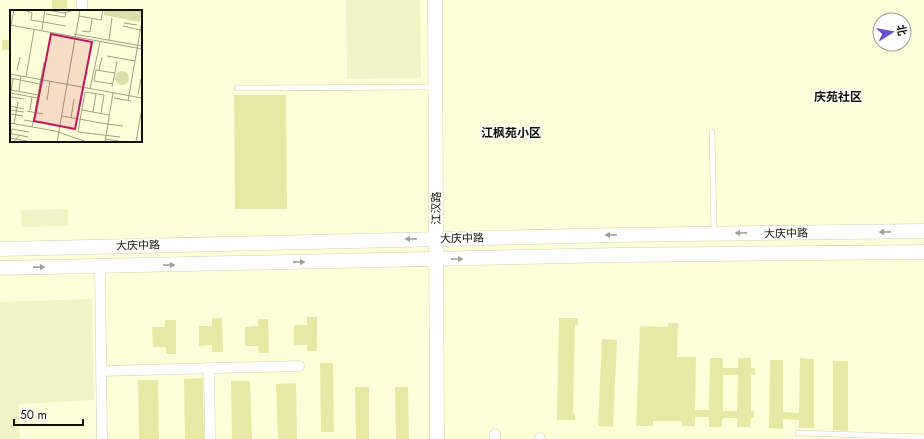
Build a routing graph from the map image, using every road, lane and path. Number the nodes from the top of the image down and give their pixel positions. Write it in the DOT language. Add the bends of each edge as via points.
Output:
graph roads {
  1 [pos="434,0"];
  2 [pos="435,87"];
  3 [pos="237,88"];
  4 [pos="712,132"];
  5 [pos="924,231"];
  6 [pos="714,234"];
  7 [pos="436,239"];
  8 [pos="0,248"];
  9 [pos="924,252"];
  10 [pos="436,259"];
  11 [pos="100,266"];
  12 [pos="0,268"];
  13 [pos="299,366"];
  14 [pos="209,368"];
  15 [pos="102,371"];
  16 [pos="798,433"];
  17 [pos="924,437"];
  18 [pos="102,439"];
  19 [pos="210,439"];
  20 [pos="437,439"];
  1 -- 2 [label="main road, 江汉路"];
  2 -- 3 [label="lane"];
  2 -- 7 [label="main road, 江汉路"];
  4 -- 6 [label="lane"];
  5 -- 6 [label="main road, 大庆中路, one-way"];
  6 -- 7 [label="main road, 大庆中路, one-way"];
  7 -- 8 [label="main road, 大庆中路, one-way"];
  7 -- 10 [label="main road, 江汉路"];
  10 -- 9 [label="main road, 大庆中路, one-way"];
  11 -- 10 [label="main road, 大庆中路, one-way"];
  10 -- 20 [label="main road, 江汉路"];
  12 -- 11 [label="main road, 大庆中路, one-way"];
  11 -- 15 [label="street"];
  13 -- 14 [label="street"];
  14 -- 15 [label="street"];
  14 -- 19 [label="street"];
  15 -- 18 [label="street"];
  16 -- 17 [label="lane"];
}
